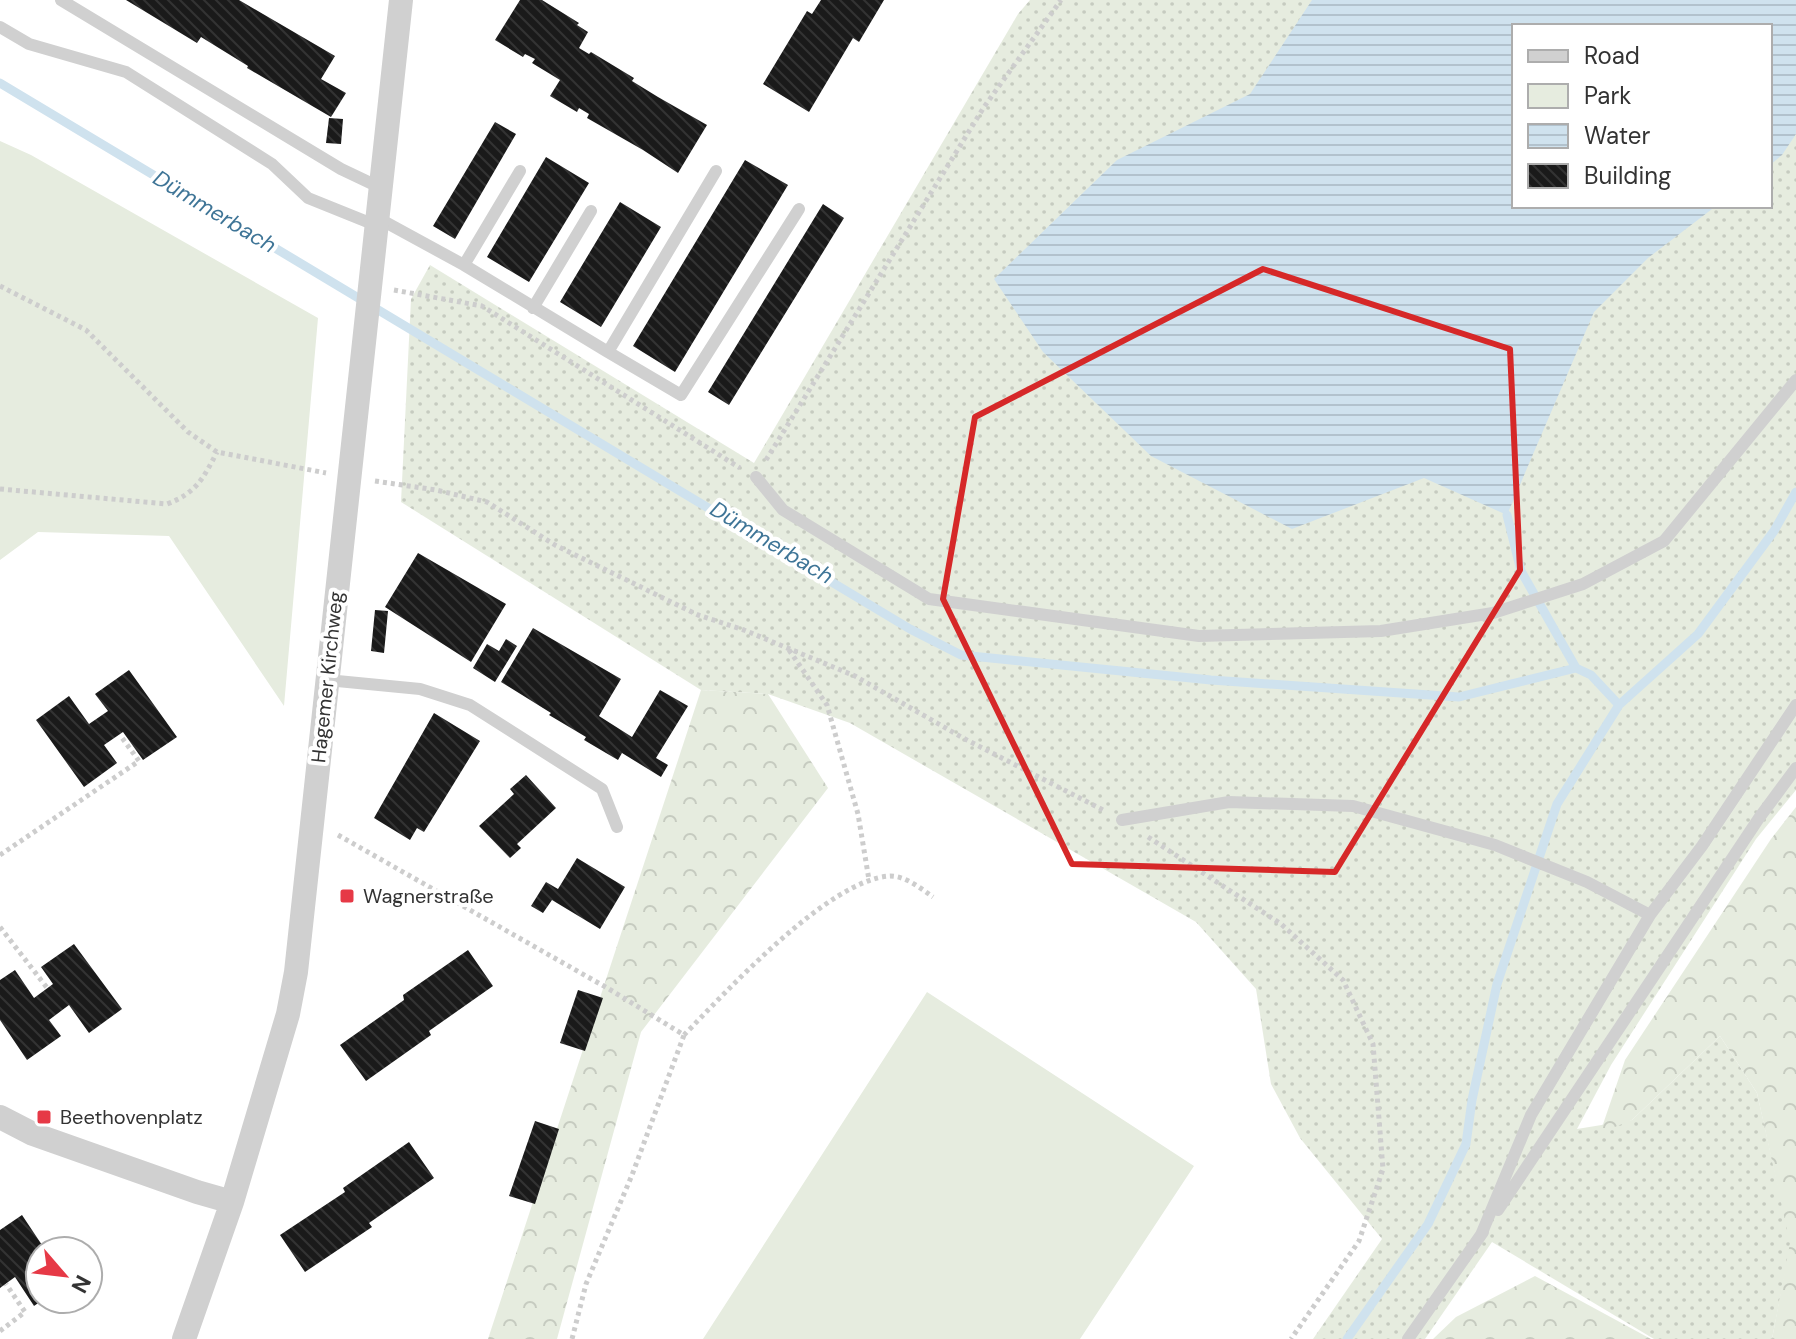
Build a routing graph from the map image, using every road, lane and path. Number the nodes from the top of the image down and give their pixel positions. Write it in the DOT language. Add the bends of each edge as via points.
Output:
graph roads {
  1 [pos="61,0"];
  2 [pos="401,0"];
  3 [pos="0,27"];
  4 [pos="520,171"];
  5 [pos="716,171"];
  6 [pos="381,188"];
  7 [pos="799,209"];
  8 [pos="591,211"];
  9 [pos="376,221"];
  10 [pos="464,265"];
  11 [pos="0,286"];
  12 [pos="533,308"];
  13 [pos="608,352"];
  14 [pos="1796,380"];
  15 [pos="217,452"];
  16 [pos="756,477"];
  17 [pos="348,478"];
  18 [pos="0,489"];
  19 [pos="788,648"];
  20 [pos="327,680"];
  21 [pos="1796,705"];
  22 [pos="120,735"];
  23 [pos="1796,768"];
  24 [pos="1122,820"];
  25 [pos="312,821"];
  26 [pos="617,827"];
  27 [pos="0,855"];
  28 [pos="869,880"];
  29 [pos="933,897"];
  30 [pos="1650,915"];
  31 [pos="0,927"];
  32 [pos="48,989"];
  33 [pos="684,1035"];
  34 [pos="0,1117"];
  35 [pos="232,1202"];
  36 [pos="1481,1235"];
  37 [pos="6,1284"];
  38 [pos="0,1331"];
  39 [pos="184,1339"];
  40 [pos="572,1339"];
  41 [pos="1291,1339"];
  42 [pos="1408,1339"];
  1 -- 6 [label="lane"];
  2 -- 6 [label="street, Hagemer Kirchweg"];
  3 -- 9 [label="lane" via="29,44 126,72 272,164 308,198"];
  4 -- 10 [label="lane"];
  5 -- 13 [label="lane"];
  6 -- 9 [label="street, Hagemer Kirchweg"];
  7 -- 13 [label="lane" via="681,395"];
  8 -- 12 [label="lane"];
  9 -- 10 [label="lane"];
  9 -- 17 [label="street, Hagemer Kirchweg"];
  10 -- 12 [label="lane"];
  11 -- 15 [label="path" via="86,330 188,432"];
  12 -- 13 [label="lane"];
  14 -- 16 [label="lane" via="1664,541 1583,584 1493,613 1381,631 1199,636 929,599 783,510"];
  15 -- 17 [label="path"];
  15 -- 18 [label="path" via="186,497 167,504"];
  17 -- 19 [label="path" via="487,502 555,545 698,615"];
  17 -- 20 [label="street, Hagemer Kirchweg"];
  19 -- 24 [label="path" via="855,676"];
  19 -- 28 [label="path" via="827,705 858,814"];
  20 -- 25 [label="street, Hagemer Kirchweg"];
  20 -- 26 [label="lane" via="420,689 470,705 602,789"];
  21 -- 30 [label="lane"];
  22 -- 27 [label="path" via="139,761"];
  23 -- 36 [label="lane"];
  24 -- 30 [label="lane" via="1229,802 1353,806 1495,845 1587,882"];
  24 -- 41 [label="path" via="1281,924 1343,980 1373,1044 1383,1169 1359,1241"];
  25 -- 33 [label="path"];
  25 -- 35 [label="street, Hagemer Kirchweg" via="288,1014"];
  28 -- 29 [label="path" via="892,876"];
  28 -- 33 [label="path" via="796,927"];
  30 -- 36 [label="lane" via="1531,1115"];
  31 -- 32 [label="path"];
  33 -- 40 [label="path" via="586,1284"];
  34 -- 35 [label="street" via="33,1134"];
  35 -- 39 [label="street, Hagemer Kirchweg"];
  36 -- 42 [label="lane"];
  37 -- 38 [label="path" via="25,1312"];
}
